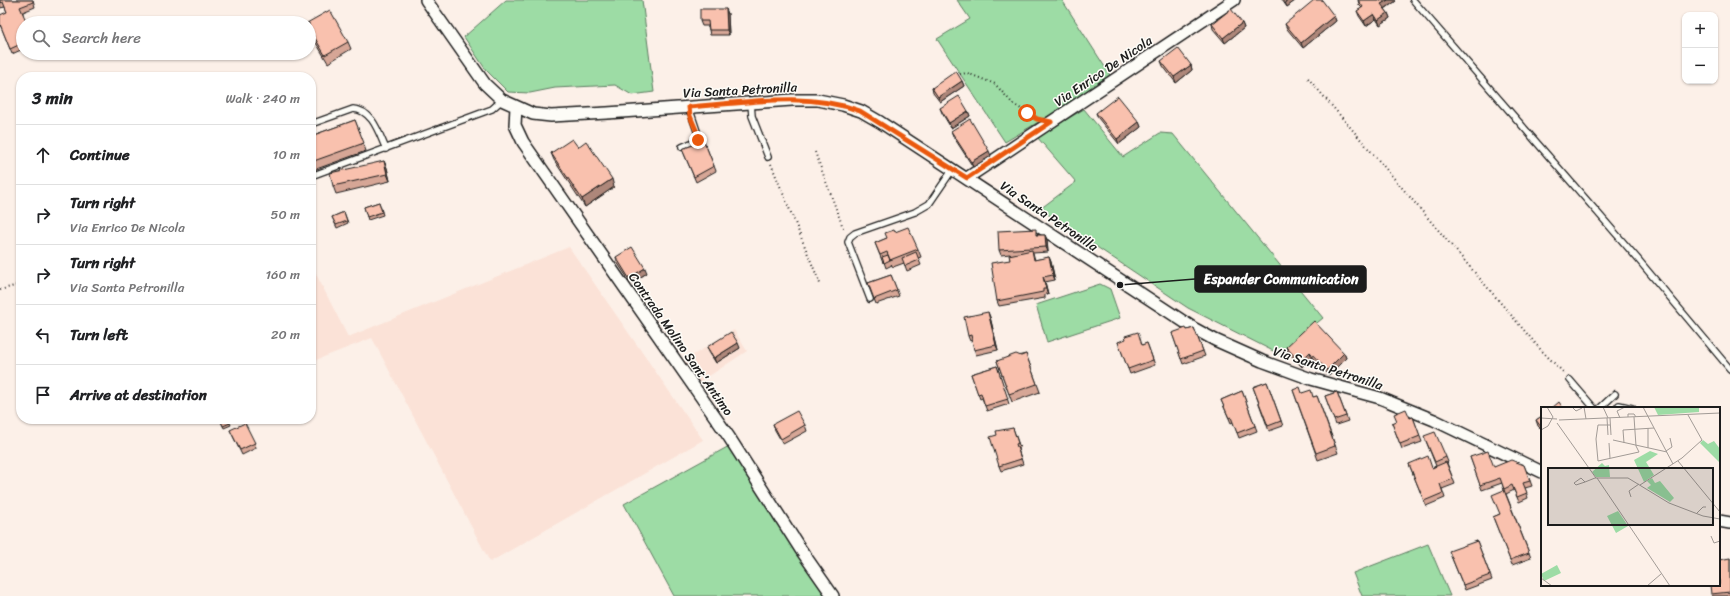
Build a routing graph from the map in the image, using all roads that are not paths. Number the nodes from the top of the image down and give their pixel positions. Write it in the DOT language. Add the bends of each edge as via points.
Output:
graph roads {
  1 [pos="426,0"];
  2 [pos="1234,0"];
  3 [pos="1413,0"];
  4 [pos="502,100"];
  5 [pos="751,103"];
  6 [pos="516,107"];
  7 [pos="689,107"];
  8 [pos="316,122"];
  9 [pos="682,147"];
  10 [pos="386,149"];
  11 [pos="768,157"];
  12 [pos="953,169"];
  13 [pos="316,174"];
  14 [pos="967,178"];
  15 [pos="870,299"];
  16 [pos="1730,369"];
  17 [pos="1570,380"];
  18 [pos="1615,394"];
  19 [pos="1593,407"];
  20 [pos="1601,407"];
  21 [pos="1618,407"];
  22 [pos="1628,407"];
  23 [pos="1541,470"];
  24 [pos="1720,521"];
  25 [pos="1730,523"];
  26 [pos="832,596"];
  1 -- 4 [label="street, Via Santa Petronilla" via="474,70"];
  2 -- 14 [label="street, Via Enrico De Nicola"];
  3 -- 16 [label="lane"];
  4 -- 6 [label="street, Via Santa Petronilla"];
  4 -- 10 [label="lane" via="492,109"];
  5 -- 7 [label="street, Via Santa Petronilla"];
  5 -- 11 [label="lane" via="752,116"];
  5 -- 12 [label="street, Via Santa Petronilla" via="818,100 843,105 880,122"];
  6 -- 7 [label="street, Via Santa Petronilla" via="533,114 551,116"];
  6 -- 26 [label="street, Contrada Molino Sant'Antimo" via="516,125 523,142 729,437"];
  7 -- 9 [label="lane" via="699,137 698,140"];
  8 -- 10 [label="lane" via="358,109 367,114"];
  10 -- 13 [label="lane"];
  12 -- 14 [label="street, Via Santa Petronilla"];
  12 -- 15 [label="lane" via="929,204 850,237 848,242"];
  14 -- 23 [label="street, Via Santa Petronilla" via="1215,340 1311,379 1380,398"];
  17 -- 19 [label="lane"];
  18 -- 20 [label="lane"];
  21 -- 22 [label="lane"];
  24 -- 25 [label="street"];
}
